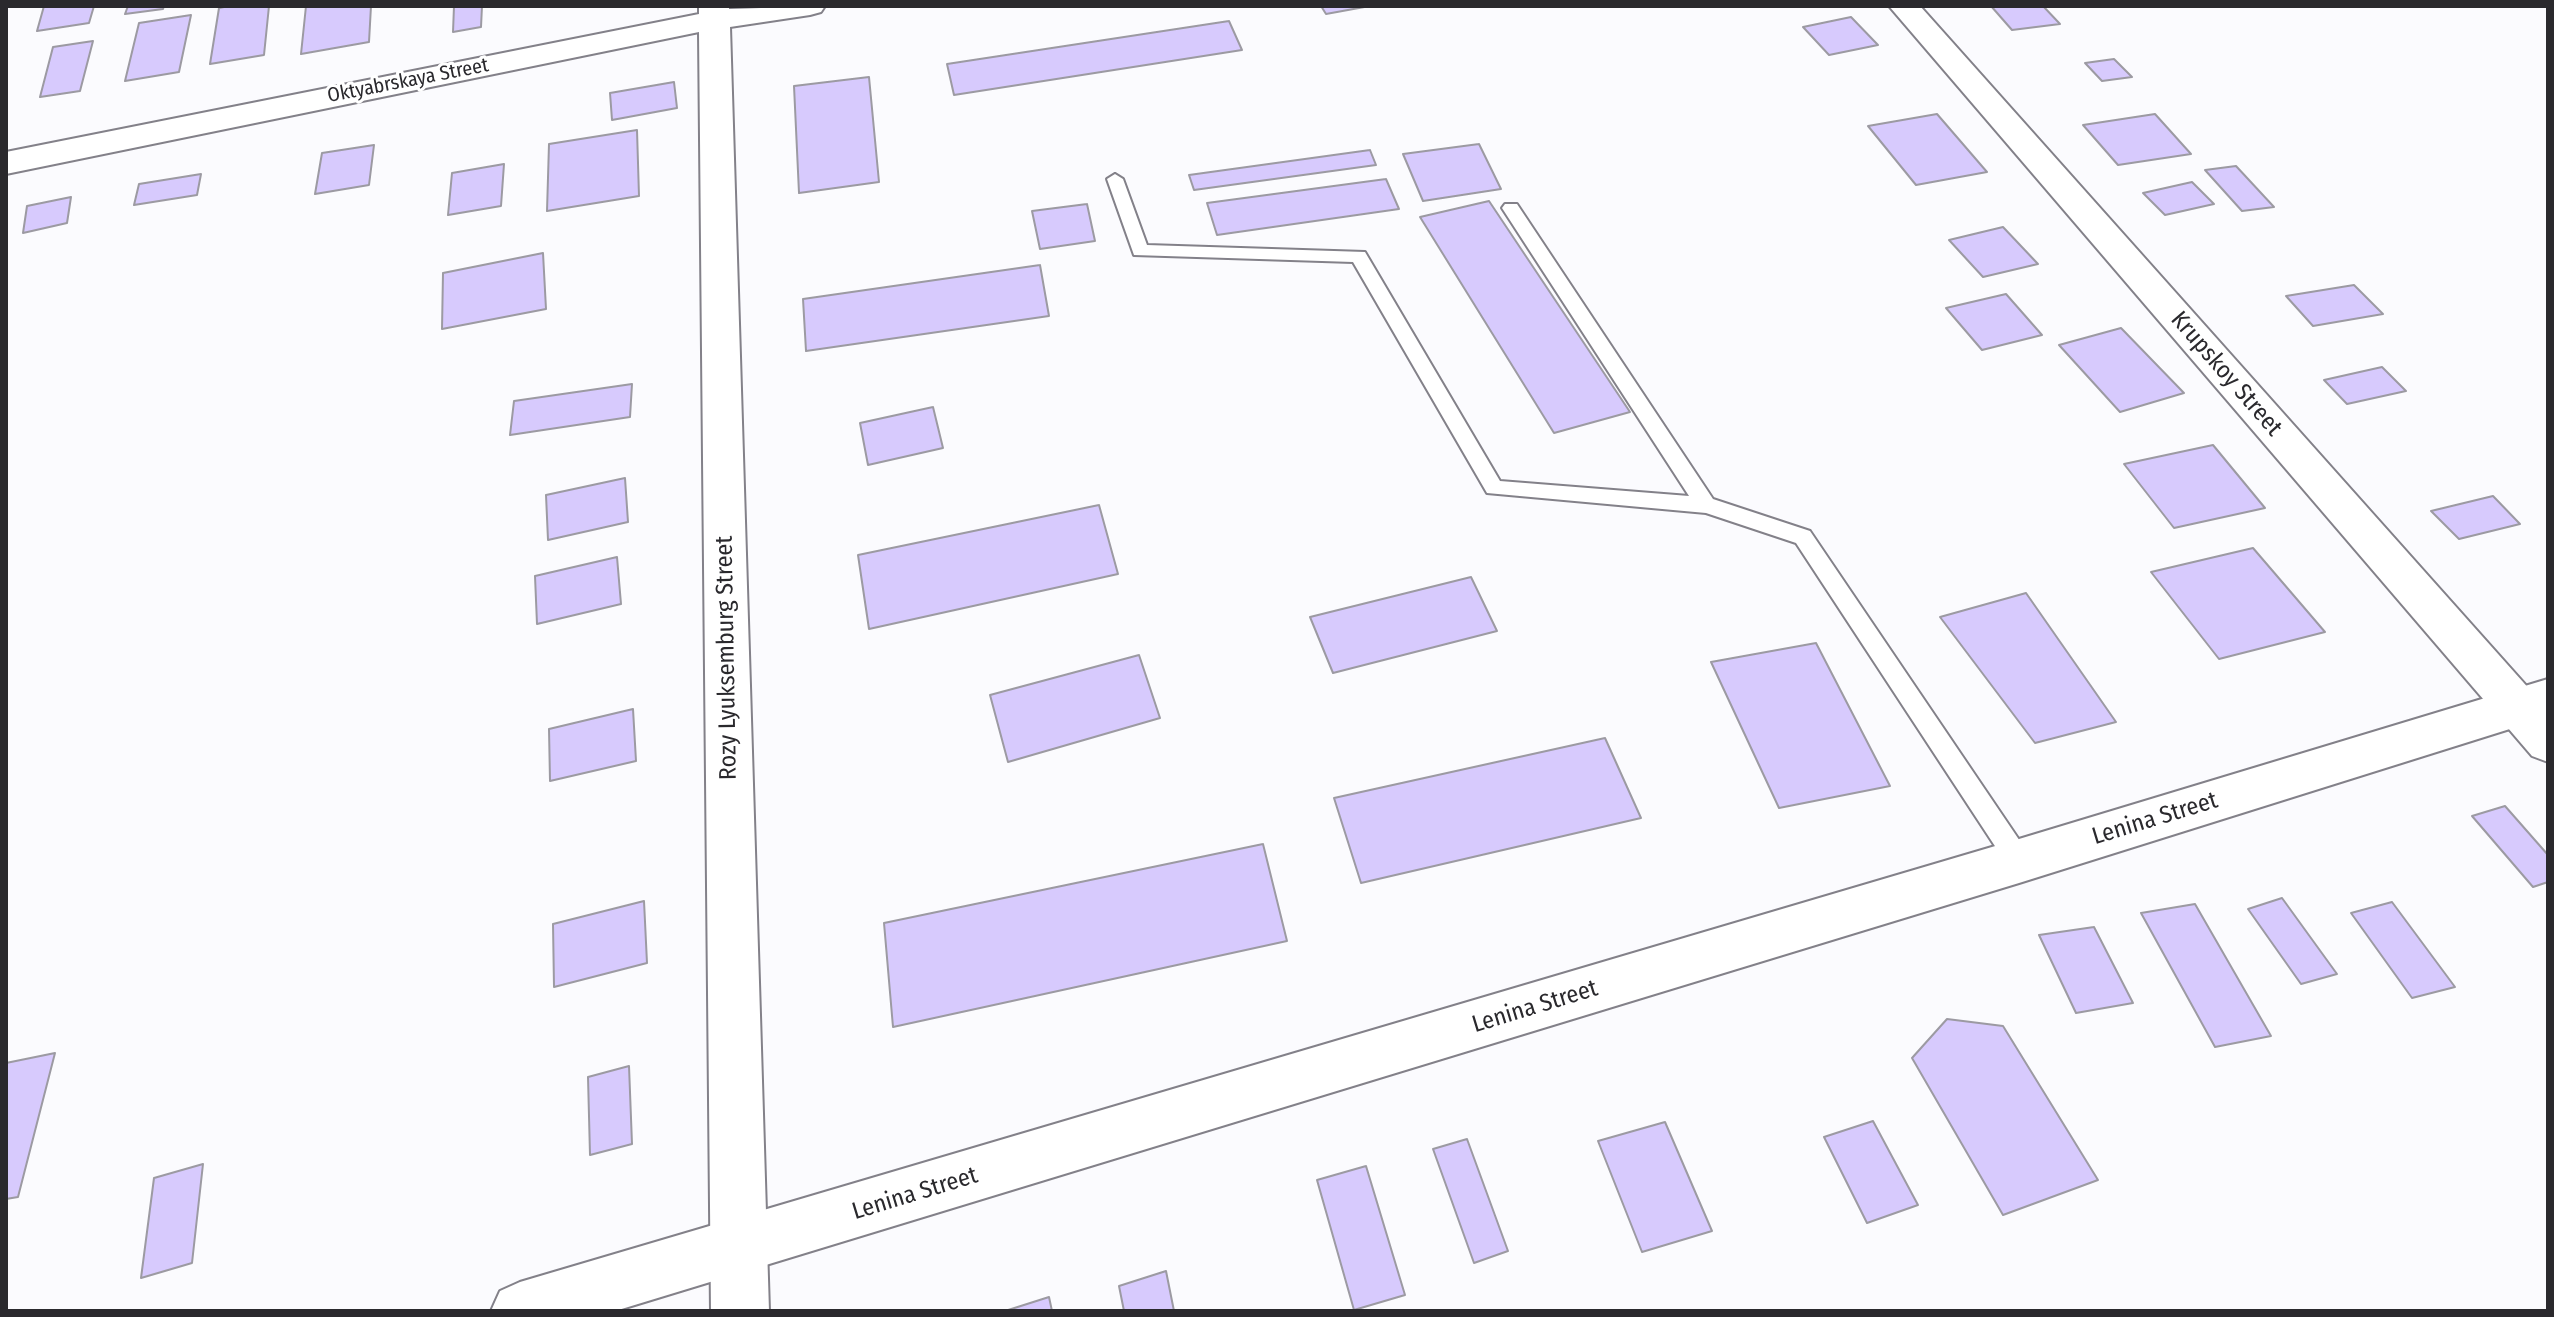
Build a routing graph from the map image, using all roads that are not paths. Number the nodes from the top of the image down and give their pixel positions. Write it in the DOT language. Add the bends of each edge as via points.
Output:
graph roads {
  1 [pos="810,6"];
  2 [pos="1904,6"];
  3 [pos="714,13"];
  4 [pos="6,163"];
  5 [pos="1115,179"];
  6 [pos="1511,208"];
  7 [pos="1706,505"];
  8 [pos="2538,716"];
  9 [pos="2019,861"];
  10 [pos="739,1247"];
  11 [pos="520,1311"];
  12 [pos="740,1311"];
  1 -- 3 [label="street, Oktyabrskaya Street"];
  2 -- 8 [label="street, Krupskoy Street"];
  3 -- 4 [label="street, Oktyabrskaya Street"];
  3 -- 10 [label="street, Rozy Lyuksemburg Street"];
  5 -- 7 [label="lane" via="1140,251 1359,256 1494,488"];
  6 -- 7 [label="lane"];
  7 -- 9 [label="lane" via="1803,537"];
  8 -- 9 [label="street, Lenina Street"];
  9 -- 10 [label="street, Lenina Street"];
  10 -- 11 [label="street, Lenina Street"];
  10 -- 12 [label="street, Rozy Lyuksemburg Street"];
}
